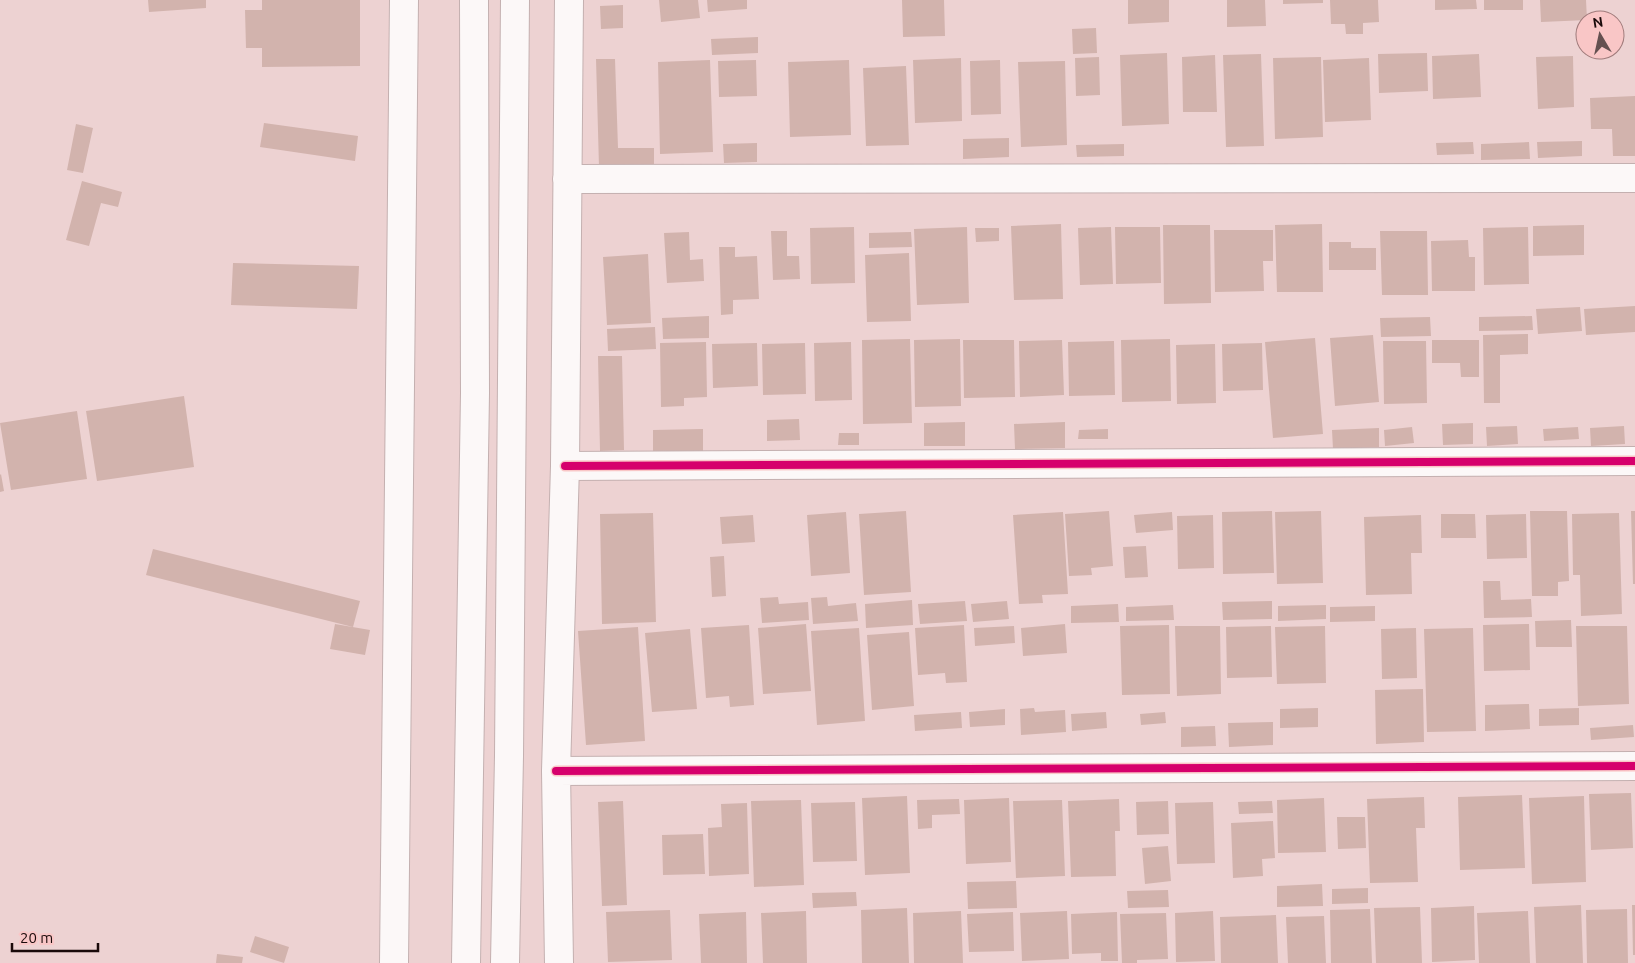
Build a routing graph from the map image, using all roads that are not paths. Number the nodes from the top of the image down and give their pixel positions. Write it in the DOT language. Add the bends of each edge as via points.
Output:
graph roads {
  1 [pos="404,0"];
  2 [pos="474,0"];
  3 [pos="515,0"];
  4 [pos="569,0"];
  5 [pos="1635,178"];
  6 [pos="567,179"];
  7 [pos="1635,461"];
  8 [pos="565,466"];
  9 [pos="1635,766"];
  10 [pos="556,771"];
  11 [pos="394,963"];
  12 [pos="466,963"];
  13 [pos="505,963"];
  14 [pos="559,963"];
  1 -- 11 [label="main road"];
  2 -- 12 [label="main road" via="475,393"];
  3 -- 13 [label="main road"];
  4 -- 6 [label="main road"];
  5 -- 6 [label="main road"];
  6 -- 8 [label="main road"];
  7 -- 8 [label="main road"];
  8 -- 10 [label="main road"];
  9 -- 10 [label="main road"];
  10 -- 14 [label="main road"];
}
